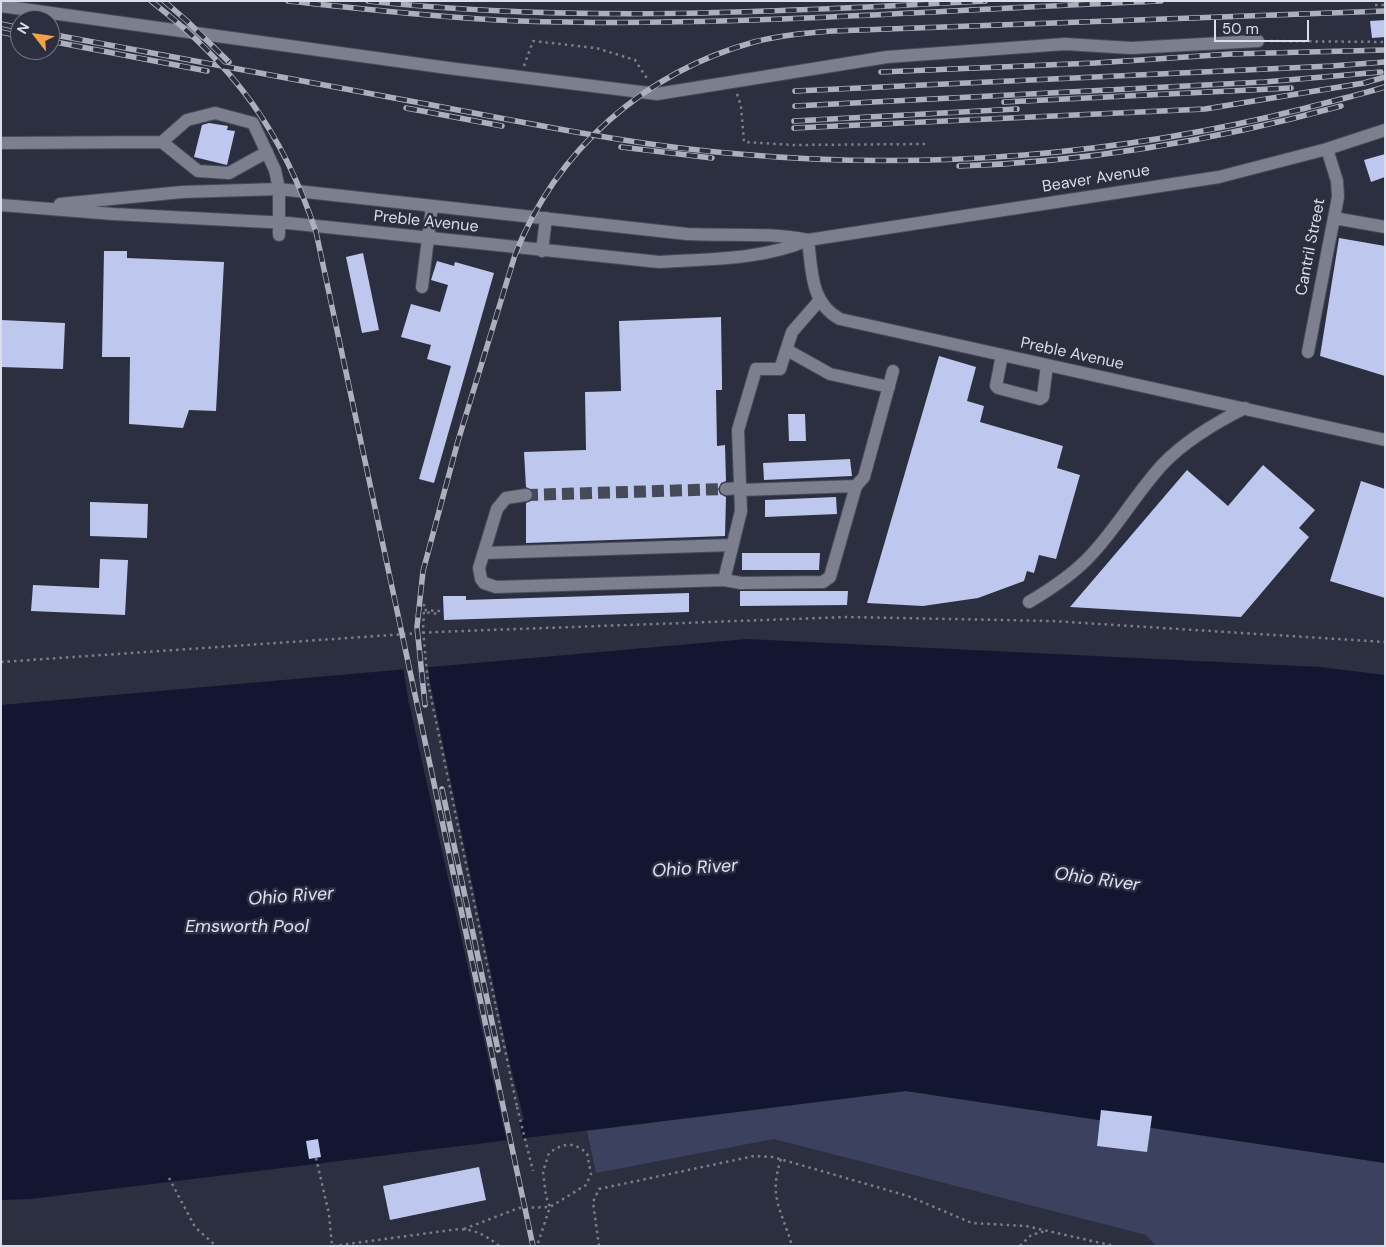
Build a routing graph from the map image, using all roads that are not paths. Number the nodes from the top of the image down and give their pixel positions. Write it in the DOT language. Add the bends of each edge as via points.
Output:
graph roads {
  1 [pos="1,6"];
  2 [pos="1258,41"];
  3 [pos="1385,130"];
  4 [pos="162,142"];
  5 [pos="1,143"];
  6 [pos="1327,149"];
  7 [pos="267,152"];
  8 [pos="278,189"];
  9 [pos="1,206"];
  10 [pos="432,206"];
  11 [pos="38,207"];
  12 [pos="546,218"];
  13 [pos="1334,218"];
  14 [pos="1385,228"];
  15 [pos="279,229"];
  16 [pos="429,238"];
  17 [pos="808,240"];
  18 [pos="542,251"];
  19 [pos="422,287"];
  20 [pos="820,301"];
  21 [pos="787,350"];
  22 [pos="1308,352"];
  23 [pos="1002,355"];
  24 [pos="1047,365"];
  25 [pos="893,371"];
  26 [pos="889,387"];
  27 [pos="1245,408"];
  28 [pos="1385,440"];
  29 [pos="856,486"];
  30 [pos="726,489"];
  31 [pos="740,489"];
  32 [pos="526,495"];
  33 [pos="732,545"];
  34 [pos="484,553"];
  35 [pos="724,580"];
  36 [pos="1028,602"];
  1 -- 2 [label="street" via="657,94 887,57 988,48 1065,44 1131,48"];
  3 -- 6 [label="street, Beaver Avenue"];
  4 -- 5 [label="street"];
  4 -- 7 [label="street" via="198,171 229,173"];
  4 -- 7 [label="street" via="186,120 215,113 253,123"];
  6 -- 13 [label="street, Cantril Street" via="1338,197"];
  6 -- 17 [label="street, Beaver Avenue" via="1219,176"];
  7 -- 8 [label="street" via="275,170"];
  8 -- 10 [label="street, Preble Avenue"];
  8 -- 11 [label="street, Preble Avenue" via="182,192"];
  8 -- 15 [label="street"];
  9 -- 11 [label="street, Preble Avenue"];
  10 -- 12 [label="street, Preble Avenue"];
  10 -- 16 [label="street"];
  11 -- 15 [label="street, Preble Avenue"];
  12 -- 17 [label="street, Preble Avenue" via="687,234 781,234"];
  12 -- 18 [label="street"];
  13 -- 14 [label="street"];
  13 -- 22 [label="street, Cantril Street"];
  15 -- 16 [label="street, Preble Avenue"];
  16 -- 18 [label="street, Preble Avenue"];
  16 -- 19 [label="street"];
  17 -- 18 [label="street, Preble Avenue" via="785,250 668,262"];
  17 -- 20 [label="street"];
  20 -- 21 [label="street" via="792,332"];
  20 -- 23 [label="street, Preble Avenue" via="840,319"];
  21 -- 26 [label="street" via="830,374"];
  21 -- 31 [label="street" via="780,369 756,369 738,430"];
  23 -- 24 [label="street, Preble Avenue"];
  23 -- 24 [label="street" via="996,386 1040,399 1043,397"];
  24 -- 27 [label="street, Preble Avenue"];
  25 -- 26 [label="street"];
  26 -- 29 [label="street" via="864,477"];
  27 -- 28 [label="street, Preble Avenue"];
  27 -- 36 [label="street" via="1184,445 1163,465 1092,554 1055,587"];
  29 -- 31 [label="street"];
  29 -- 35 [label="street" via="827,580 810,583"];
  30 -- 31 [label="street"];
  31 -- 33 [label="street" via="740,511"];
  32 -- 34 [label="street" via="510,496 499,505"];
  33 -- 34 [label="street"];
  33 -- 35 [label="street"];
  34 -- 35 [label="street" via="481,579 496,587"];
}
